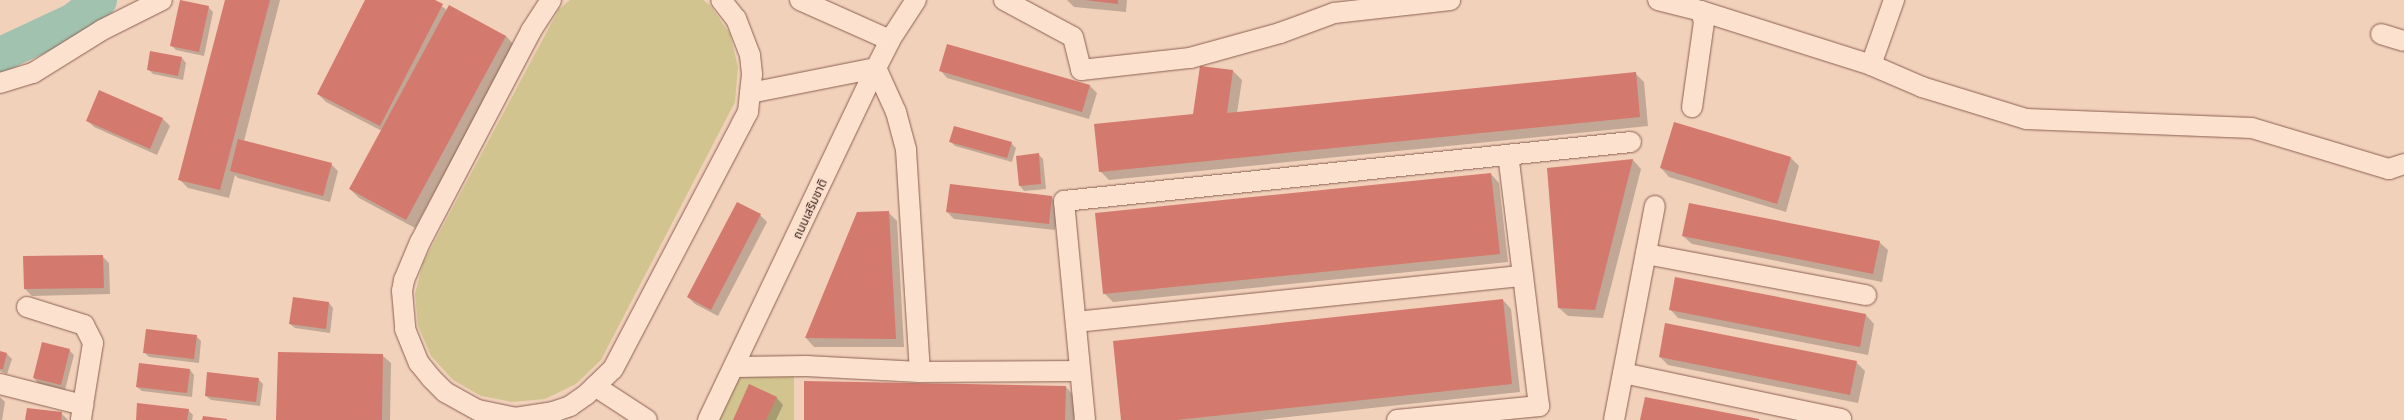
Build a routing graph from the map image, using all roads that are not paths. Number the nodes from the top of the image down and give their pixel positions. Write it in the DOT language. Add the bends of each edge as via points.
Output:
graph roads {
  1 [pos="162,0"];
  2 [pos="552,0"];
  3 [pos="721,0"];
  4 [pos="800,0"];
  5 [pos="916,0"];
  6 [pos="1004,0"];
  7 [pos="1450,0"];
  8 [pos="1658,0"];
  9 [pos="1894,0"];
  10 [pos="1701,11"];
  11 [pos="2381,34"];
  12 [pos="890,40"];
  13 [pos="2404,41"];
  14 [pos="1871,65"];
  15 [pos="876,68"];
  16 [pos="0,83"];
  17 [pos="750,93"];
  18 [pos="1692,108"];
  19 [pos="1631,142"];
  20 [pos="1508,155"];
  21 [pos="2404,164"];
  22 [pos="1655,206"];
  23 [pos="1646,254"];
  24 [pos="1523,276"];
  25 [pos="1866,295"];
  26 [pos="27,307"];
  27 [pos="1076,322"];
  28 [pos="734,368"];
  29 [pos="1080,371"];
  30 [pos="920,372"];
  31 [pos="1623,373"];
  32 [pos="0,384"];
  33 [pos="596,386"];
  34 [pos="82,412"];
  35 [pos="1841,419"];
  36 [pos="647,420"];
  37 [pos="708,420"];
  38 [pos="1085,420"];
  39 [pos="1397,420"];
  40 [pos="1614,420"];
  1 -- 16 [label="street" via="102,30 33,73"];
  2 -- 33 [label="street" via="531,31 420,242 404,280 402,310 405,329 419,363 445,392 478,410 515,418 552,412 570,406"];
  3 -- 17 [label="street" via="736,19 750,55"];
  4 -- 12 [label="street"];
  5 -- 12 [label="street, ถนนเสริมชาติ"];
  6 -- 7 [label="street" via="1073,37 1081,70 1190,58 1280,33 1334,13"];
  8 -- 10 [label="street"];
  9 -- 14 [label="street"];
  10 -- 14 [label="street"];
  10 -- 18 [label="street" via="1704,22"];
  11 -- 13 [label="street"];
  12 -- 15 [label="street, ถนนเสริมชาติ"];
  14 -- 21 [label="street" via="1922,87 2026,119 2252,128 2389,169"];
  15 -- 17 [label="street"];
  15 -- 28 [label="street, ถนนเสริมชาติ"];
  15 -- 30 [label="street" via="896,112 906,150"];
  17 -- 33 [label="street" via="748,112 639,320 613,369"];
  19 -- 20 [label="street"];
  20 -- 24 [label="street"];
  20 -- 27 [label="street" via="1064,201"];
  22 -- 23 [label="street"];
  23 -- 25 [label="street"];
  23 -- 31 [label="street"];
  24 -- 27 [label="street"];
  24 -- 39 [label="street" via="1539,406"];
  26 -- 34 [label="street" via="84,325 93,343"];
  27 -- 29 [label="street"];
  28 -- 30 [label="street" via="806,366"];
  28 -- 37 [label="street, ถนนเสริมชาติ"];
  29 -- 30 [label="street"];
  29 -- 38 [label="street"];
  31 -- 35 [label="street"];
  31 -- 40 [label="street"];
  32 -- 34 [label="street"];
  33 -- 36 [label="street"];
}
